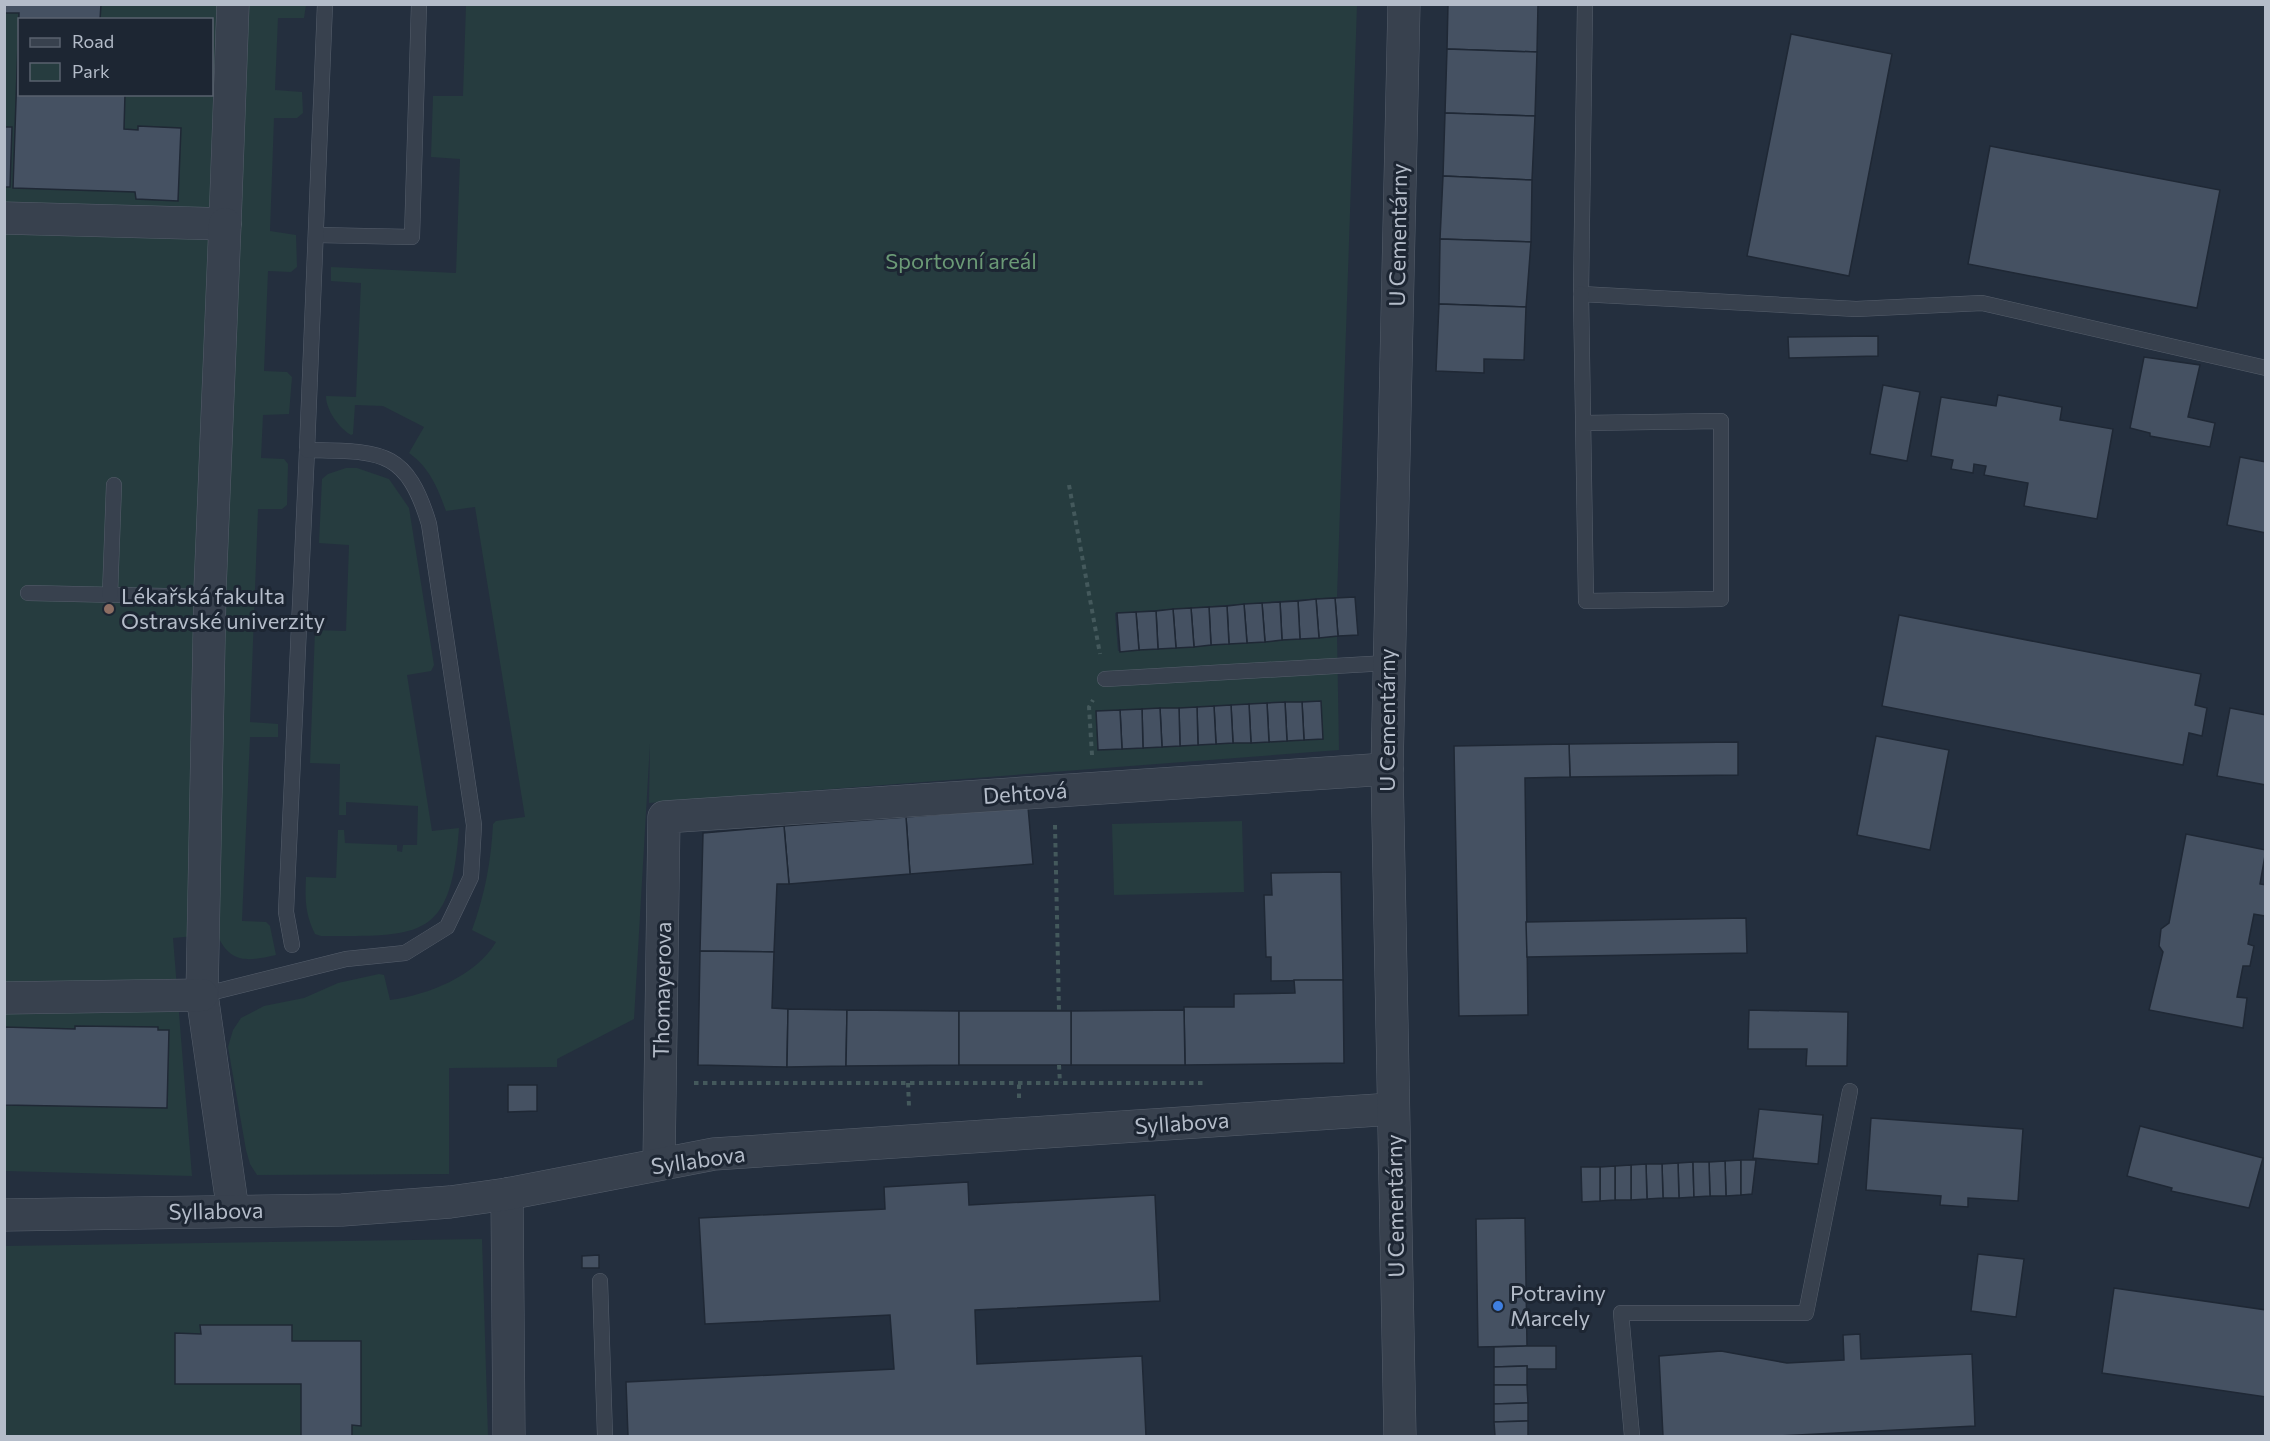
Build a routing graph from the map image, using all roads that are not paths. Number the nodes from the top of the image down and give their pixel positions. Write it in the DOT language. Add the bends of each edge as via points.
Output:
graph roads {
  1 [pos="233,4"];
  2 [pos="325,4"];
  3 [pos="419,4"];
  4 [pos="1404,4"];
  5 [pos="1585,4"];
  6 [pos="4,218"];
  7 [pos="225,224"];
  8 [pos="317,235"];
  9 [pos="1581,294"];
  10 [pos="2265,368"];
  11 [pos="1582,423"];
  12 [pos="307,450"];
  13 [pos="114,485"];
  14 [pos="28,593"];
  15 [pos="110,595"];
  16 [pos="210,597"];
  17 [pos="1387,663"];
  18 [pos="1105,679"];
  19 [pos="1386,769"];
  20 [pos="664,817"];
  21 [pos="292,945"];
  22 [pos="202,995"];
  23 [pos="4,999"];
  24 [pos="1850,1091"];
  25 [pos="1393,1109"];
  26 [pos="659,1163"];
  27 [pos="507,1194"];
  28 [pos="232,1211"];
  29 [pos="4,1215"];
  30 [pos="600,1281"];
  31 [pos="508,1437"];
  32 [pos="605,1437"];
  33 [pos="1400,1437"];
  34 [pos="1632,1437"];
  1 -- 7 [label="street"];
  2 -- 8 [label="lane"];
  3 -- 8 [label="lane" via="412,237"];
  4 -- 17 [label="street, U Cementárny"];
  5 -- 9 [label="lane"];
  6 -- 7 [label="street"];
  7 -- 16 [label="street"];
  8 -- 12 [label="lane"];
  9 -- 10 [label="lane" via="1856,309 1983,303"];
  9 -- 11 [label="lane"];
  11 -- 11 [label="lane" via="1586,601 1721,599 1721,421"];
  12 -- 21 [label="lane" via="286,912"];
  12 -- 22 [label="lane" via="368,452 403,468 420,495 429,524 474,825 471,877 447,927 405,953 346,959"];
  13 -- 15 [label="lane"];
  14 -- 15 [label="lane"];
  15 -- 16 [label="lane"];
  16 -- 22 [label="street"];
  17 -- 18 [label="lane"];
  17 -- 19 [label="street, U Cementárny"];
  19 -- 20 [label="street, Dehtová"];
  19 -- 25 [label="street, U Cementárny"];
  20 -- 26 [label="street, Thomayerova"];
  22 -- 23 [label="street"];
  22 -- 28 [label="street"];
  24 -- 34 [label="lane" via="1806,1313 1621,1313"];
  25 -- 26 [label="street, Syllabova" via="726,1154"];
  25 -- 33 [label="street, U Cementárny"];
  26 -- 27 [label="street, Syllabova"];
  27 -- 28 [label="street, Syllabova" via="342,1210"];
  27 -- 31 [label="street"];
  28 -- 29 [label="street, Syllabova"];
  30 -- 32 [label="lane"];
}
